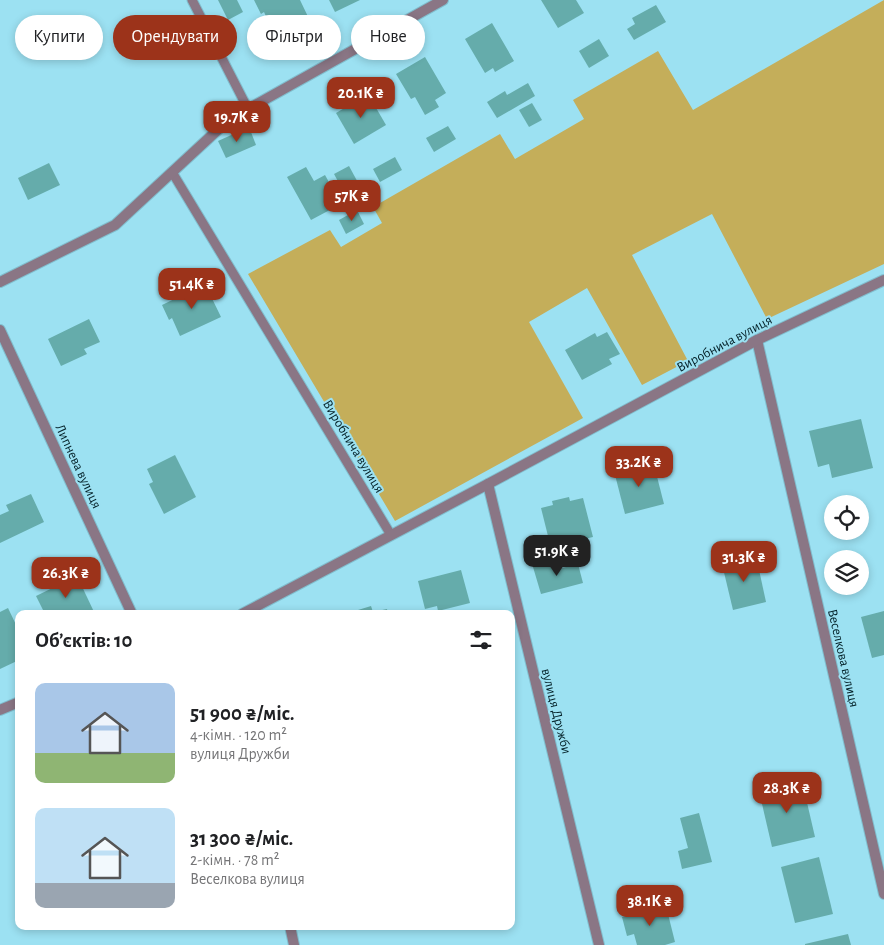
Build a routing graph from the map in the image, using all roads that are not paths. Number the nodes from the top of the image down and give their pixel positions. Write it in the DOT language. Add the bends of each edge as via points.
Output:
graph roads {
  1 [pos="192,0"];
  2 [pos="443,0"];
  3 [pos="248,109"];
  4 [pos="172,172"];
  5 [pos="884,280"];
  6 [pos="0,282"];
  7 [pos="0,330"];
  8 [pos="757,340"];
  9 [pos="488,484"];
  10 [pos="391,535"];
  11 [pos="130,610"];
  12 [pos="250,610"];
  13 [pos="15,704"];
  14 [pos="0,710"];
  15 [pos="884,894"];
  16 [pos="291,930"];
  17 [pos="294,945"];
  18 [pos="599,945"];
  1 -- 3 [label="lane"];
  2 -- 3 [label="street"];
  3 -- 4 [label="street" via="223,125"];
  4 -- 6 [label="street" via="114,225"];
  4 -- 10 [label="lane, Виробнича вулиця"];
  5 -- 8 [label="street, Виробнича вулиця"];
  7 -- 11 [label="street, Липнева вулиця"];
  8 -- 9 [label="street, Виробнича вулиця"];
  8 -- 15 [label="street, Веселкова вулиця"];
  9 -- 10 [label="street, Виробнича вулиця"];
  9 -- 18 [label="street, вулиця Дружби"];
  10 -- 12 [label="street"];
  13 -- 14 [label="street"];
  16 -- 17 [label="street"];
}
